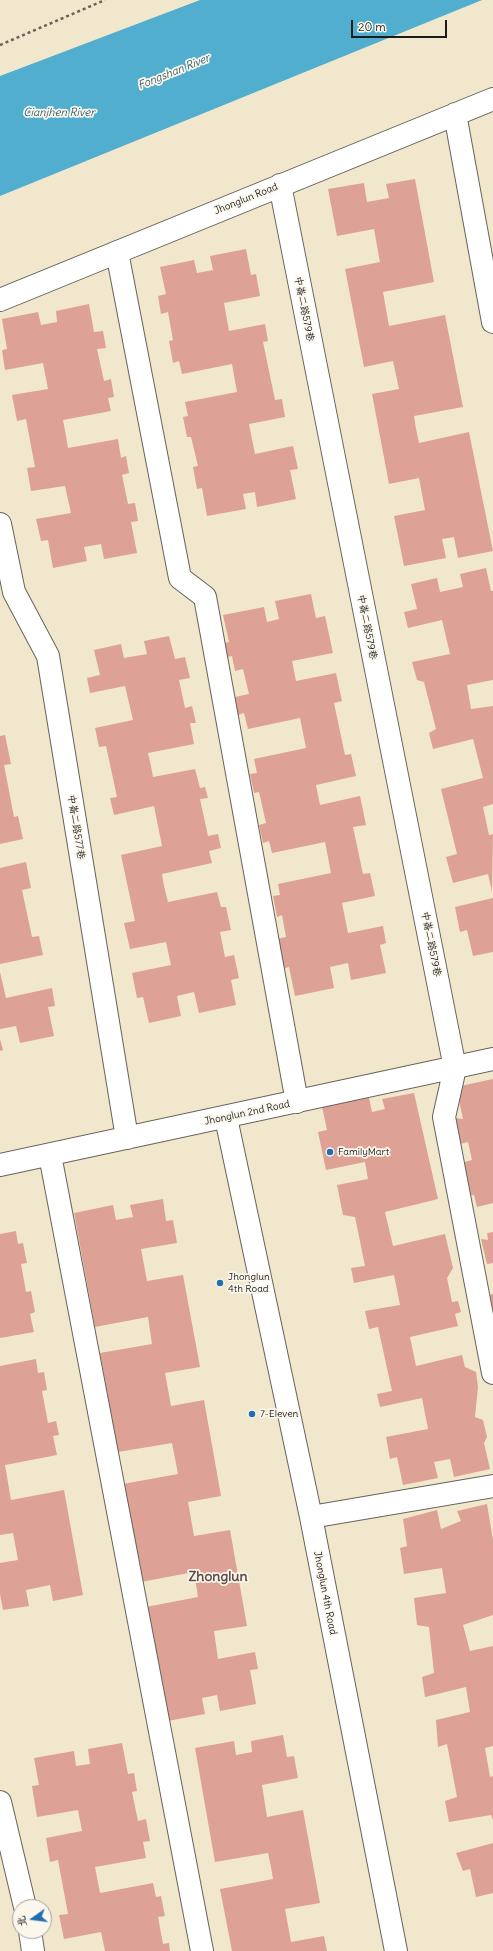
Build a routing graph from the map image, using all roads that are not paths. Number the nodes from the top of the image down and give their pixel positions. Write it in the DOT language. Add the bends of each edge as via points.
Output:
graph roads {
  1 [pos="493,99"];
  2 [pos="455,114"];
  3 [pos="280,185"];
  4 [pos="117,252"];
  5 [pos="0,300"];
  6 [pos="493,322"];
  7 [pos="0,524"];
  8 [pos="493,1059"];
  9 [pos="455,1068"];
  10 [pos="296,1102"];
  11 [pos="226,1118"];
  12 [pos="127,1138"];
  13 [pos="50,1155"];
  14 [pos="0,1165"];
  15 [pos="493,1374"];
  16 [pos="493,1486"];
  17 [pos="310,1517"];
  18 [pos="0,1802"];
  19 [pos="23,1899"];
  20 [pos="31,1939"];
  21 [pos="33,1951"];
  22 [pos="202,1951"];
  23 [pos="396,1951"];
  1 -- 2 [label="street, Jhonglun Road"];
  2 -- 3 [label="street, Jhonglun Road"];
  2 -- 6 [label="street"];
  3 -- 4 [label="street, Jhonglun Road"];
  3 -- 9 [label="street, 中崙二路579巷"];
  4 -- 5 [label="street, Jhonglun Road"];
  4 -- 10 [label="street" via="180,578 205,597"];
  7 -- 12 [label="street, 中崙二路577巷" via="14,592 48,656"];
  8 -- 9 [label="street, Jhonglun 2nd Road"];
  9 -- 10 [label="street, Jhonglun 2nd Road"];
  9 -- 15 [label="street" via="444,1117"];
  10 -- 11 [label="street, Jhonglun 2nd Road"];
  11 -- 12 [label="street, Jhonglun 2nd Road"];
  11 -- 17 [label="street, Jhonglun 4th Road"];
  12 -- 13 [label="street, Jhonglun 2nd Road"];
  13 -- 14 [label="street, Jhonglun 2nd Road"];
  13 -- 22 [label="street"];
  16 -- 17 [label="street"];
  17 -- 23 [label="street, Jhonglun 4th Road"];
  18 -- 19 [label="street"];
  20 -- 21 [label="street"];
}
